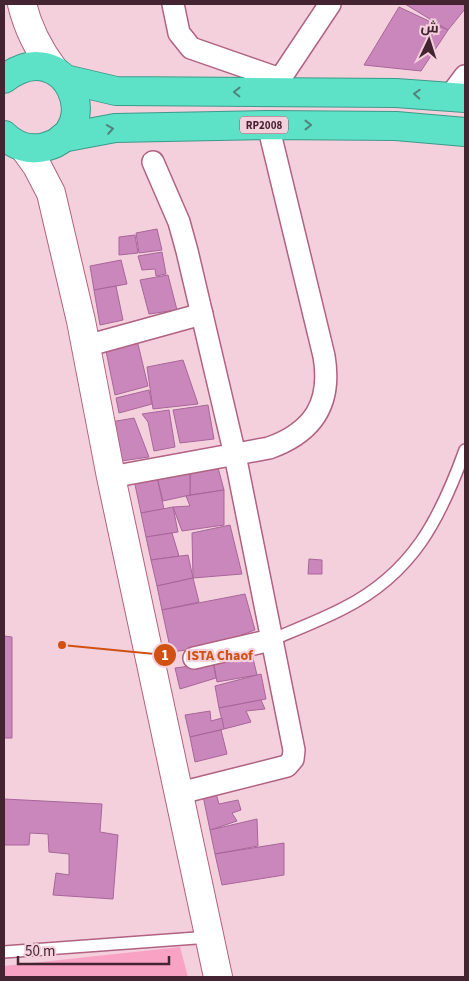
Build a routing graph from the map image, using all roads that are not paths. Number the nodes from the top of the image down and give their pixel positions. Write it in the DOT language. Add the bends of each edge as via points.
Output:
graph roads {
  1 [pos="22,4"];
  2 [pos="173,4"];
  3 [pos="330,4"];
  4 [pos="9,74"];
  5 [pos="59,75"];
  6 [pos="278,86"];
  7 [pos="460,90"];
  8 [pos="268,125"];
  9 [pos="465,132"];
  10 [pos="59,140"];
  11 [pos="14,141"];
  12 [pos="153,162"];
  13 [pos="51,193"];
  14 [pos="202,314"];
  15 [pos="86,346"];
  16 [pos="465,450"];
  17 [pos="235,455"];
  18 [pos="111,477"];
  19 [pos="271,640"];
  20 [pos="194,658"];
  21 [pos="180,793"];
  22 [pos="210,937"];
  23 [pos="4,952"];
  24 [pos="218,977"];
  1 -- 4 [label="street" via="21,36"];
  1 -- 5 [label="street" via="37,46"];
  2 -- 6 [label="street" via="179,33 191,48"];
  3 -- 6 [label="street"];
  4 -- 5 [label="highway" via="28,66 41,66"];
  6 -- 5 [label="highway, one-way" via="116,90"];
  5 -- 10 [label="highway" via="72,90 76,102 71,128"];
  7 -- 6 [label="highway, one-way" via="396,93"];
  8 -- 9 [label="highway, RP2008, one-way" via="396,126"];
  10 -- 8 [label="highway, RP2008, one-way" via="115,128"];
  8 -- 17 [label="street" via="324,356 326,390 312,421 300,433 269,448"];
  10 -- 11 [label="highway, RP2008" via="38,149"];
  10 -- 13 [label="street" via="51,166"];
  11 -- 13 [label="street" via="37,166"];
  12 -- 14 [label="street" via="179,222"];
  13 -- 15 [label="street"];
  14 -- 15 [label="street"];
  14 -- 17 [label="street"];
  15 -- 18 [label="street"];
  16 -- 19 [label="lane" via="440,510 426,537 409,559 363,597"];
  17 -- 18 [label="street"];
  17 -- 19 [label="street"];
  18 -- 21 [label="street"];
  19 -- 20 [label="street"];
  19 -- 21 [label="street" via="294,750 292,759 287,766"];
  21 -- 22 [label="street"];
  22 -- 23 [label="lane"];
  22 -- 24 [label="street"];
}
